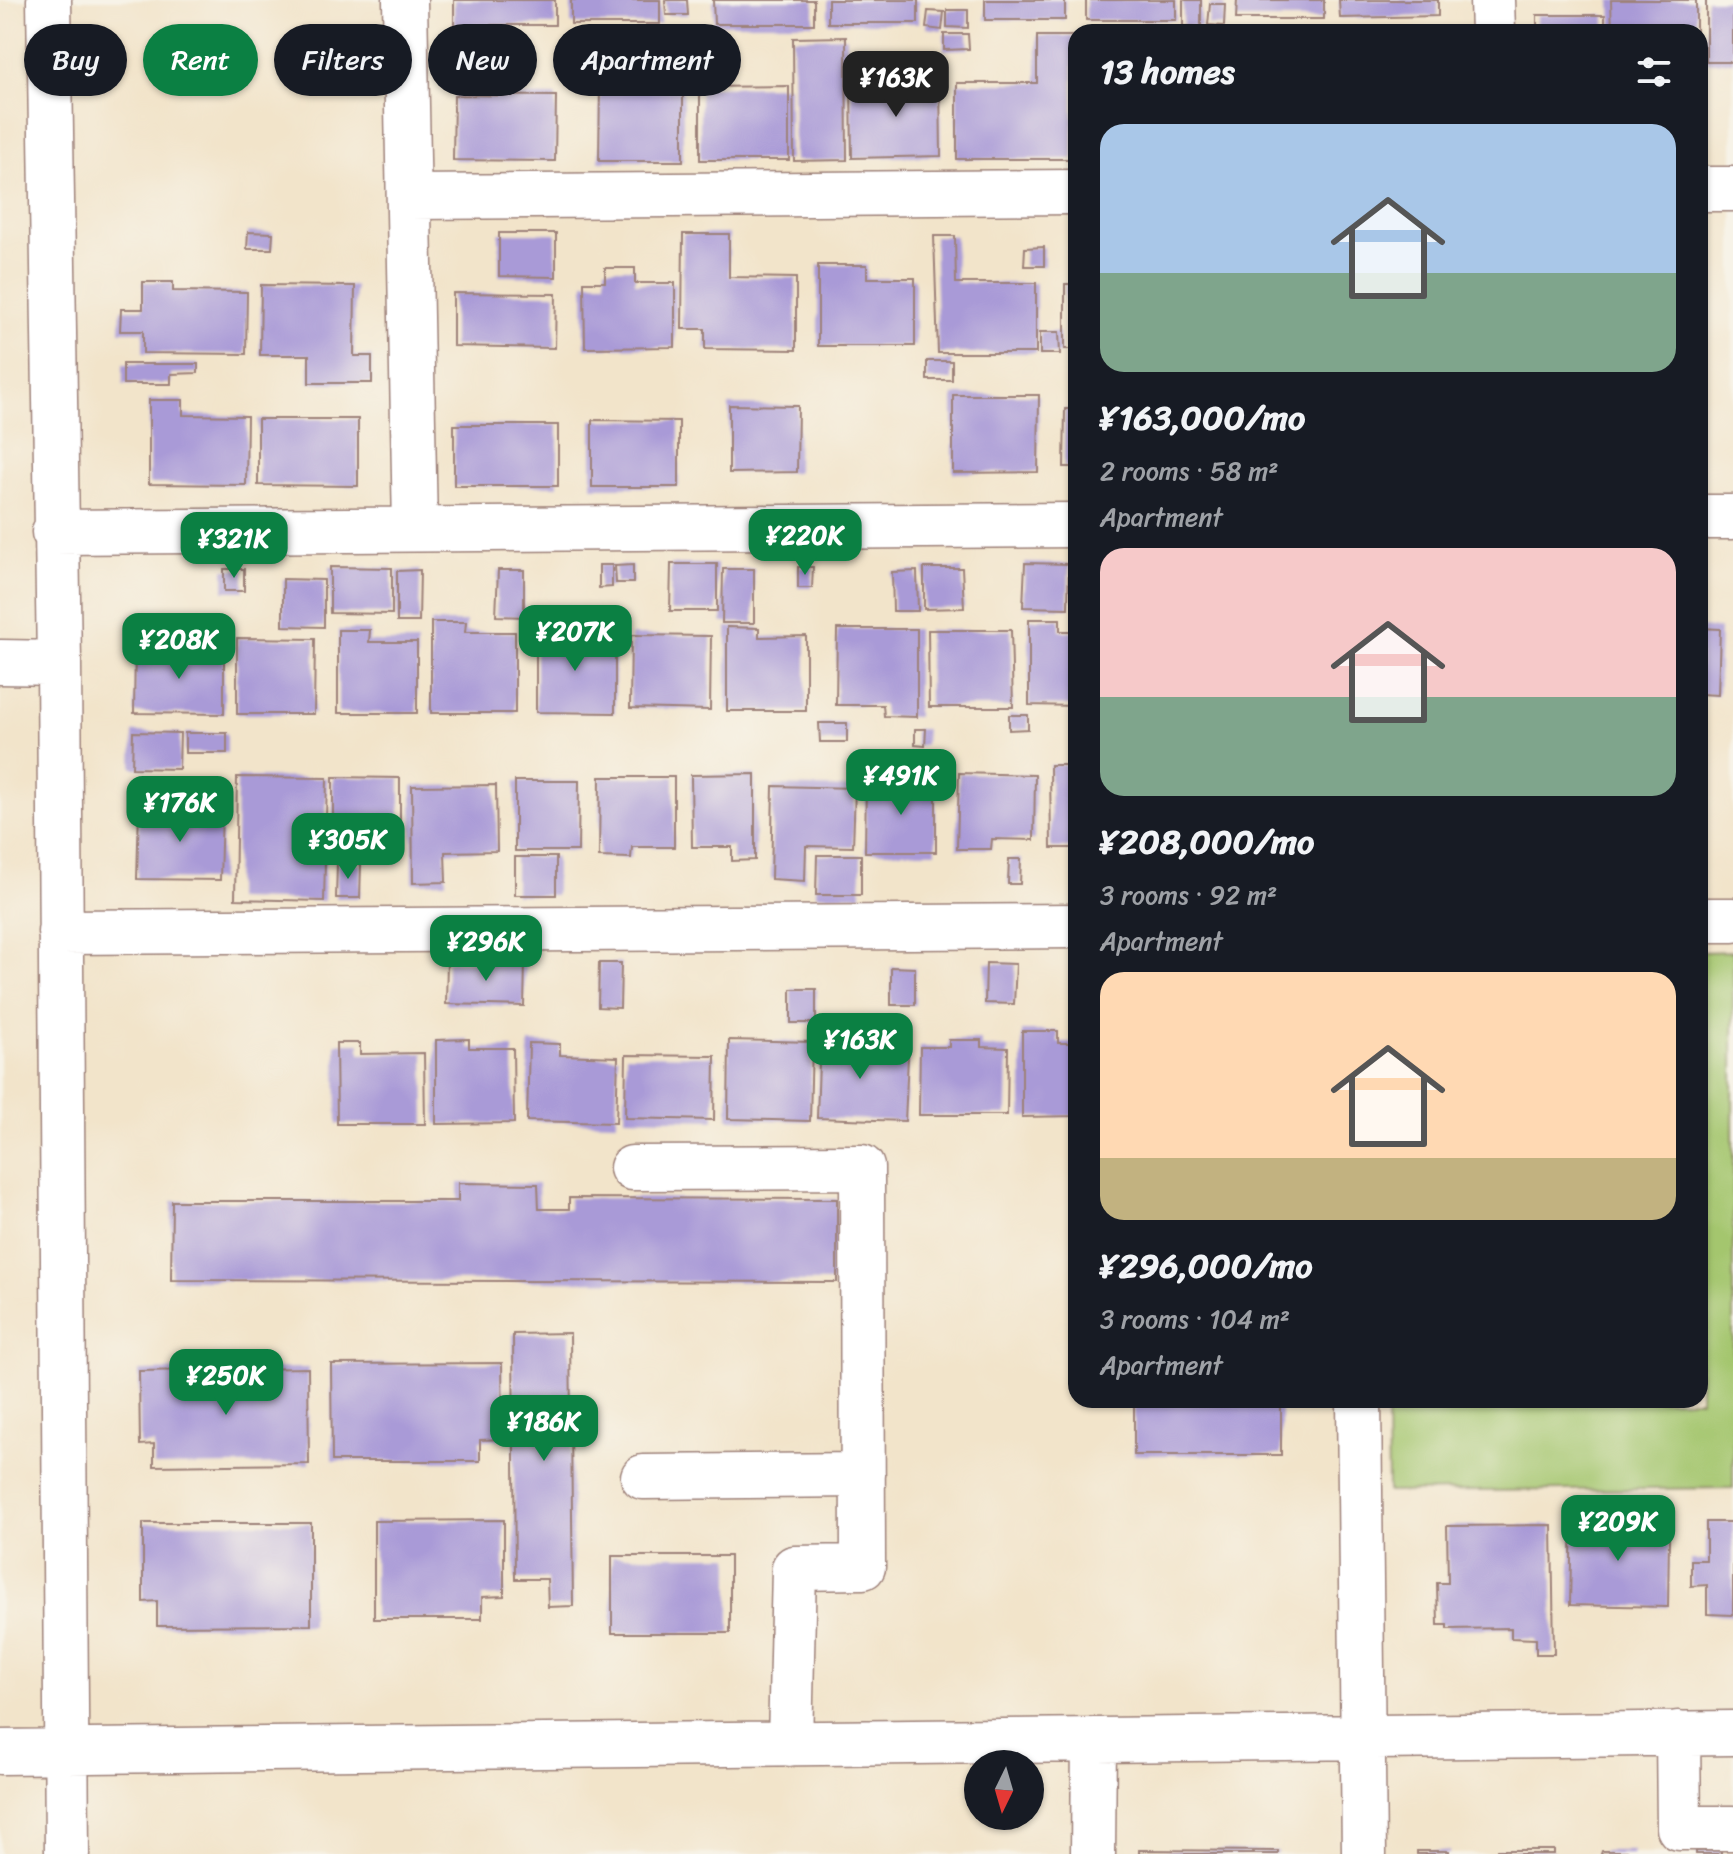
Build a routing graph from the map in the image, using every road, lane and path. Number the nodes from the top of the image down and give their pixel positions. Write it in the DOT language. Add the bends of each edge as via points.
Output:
graph roads {
  1 [pos="49,0"];
  2 [pos="405,0"];
  3 [pos="1492,0"];
  4 [pos="1493,24"];
  5 [pos="1708,189"];
  6 [pos="1733,189"];
  7 [pos="1068,192"];
  8 [pos="409,197"];
  9 [pos="1708,517"];
  10 [pos="1733,517"];
  11 [pos="1068,525"];
  12 [pos="415,529"];
  13 [pos="54,532"];
  14 [pos="0,662"];
  15 [pos="59,663"];
  16 [pos="1708,920"];
  17 [pos="1733,920"];
  18 [pos="1068,926"];
  19 [pos="60,932"];
  20 [pos="632,1168"];
  21 [pos="1359,1408"];
  22 [pos="863,1475"];
  23 [pos="643,1477"];
  24 [pos="1678,1733"];
  25 [pos="1733,1733"];
  26 [pos="1362,1738"];
  27 [pos="1094,1740"];
  28 [pos="790,1744"];
  29 [pos="0,1752"];
  30 [pos="65,1752"];
  31 [pos="1733,1828"];
  32 [pos="67,1854"];
  33 [pos="1093,1854"];
  34 [pos="1364,1854"];
  1 -- 13 [label="street"];
  2 -- 8 [label="street"];
  3 -- 4 [label="street"];
  5 -- 6 [label="street"];
  7 -- 8 [label="street"];
  8 -- 12 [label="street"];
  9 -- 10 [label="street"];
  11 -- 12 [label="street"];
  12 -- 13 [label="street"];
  13 -- 15 [label="street"];
  14 -- 15 [label="street"];
  15 -- 19 [label="street"];
  16 -- 17 [label="street"];
  18 -- 19 [label="street"];
  19 -- 30 [label="street"];
  20 -- 22 [label="street" via="862,1167"];
  21 -- 26 [label="street"];
  22 -- 23 [label="street"];
  22 -- 28 [label="street" via="863,1567 794,1568"];
  24 -- 25 [label="street"];
  24 -- 26 [label="street"];
  24 -- 31 [label="street" via="1679,1828"];
  26 -- 27 [label="street"];
  26 -- 34 [label="street"];
  27 -- 28 [label="street"];
  27 -- 33 [label="street"];
  28 -- 30 [label="street"];
  29 -- 30 [label="street"];
  30 -- 32 [label="street"];
}
